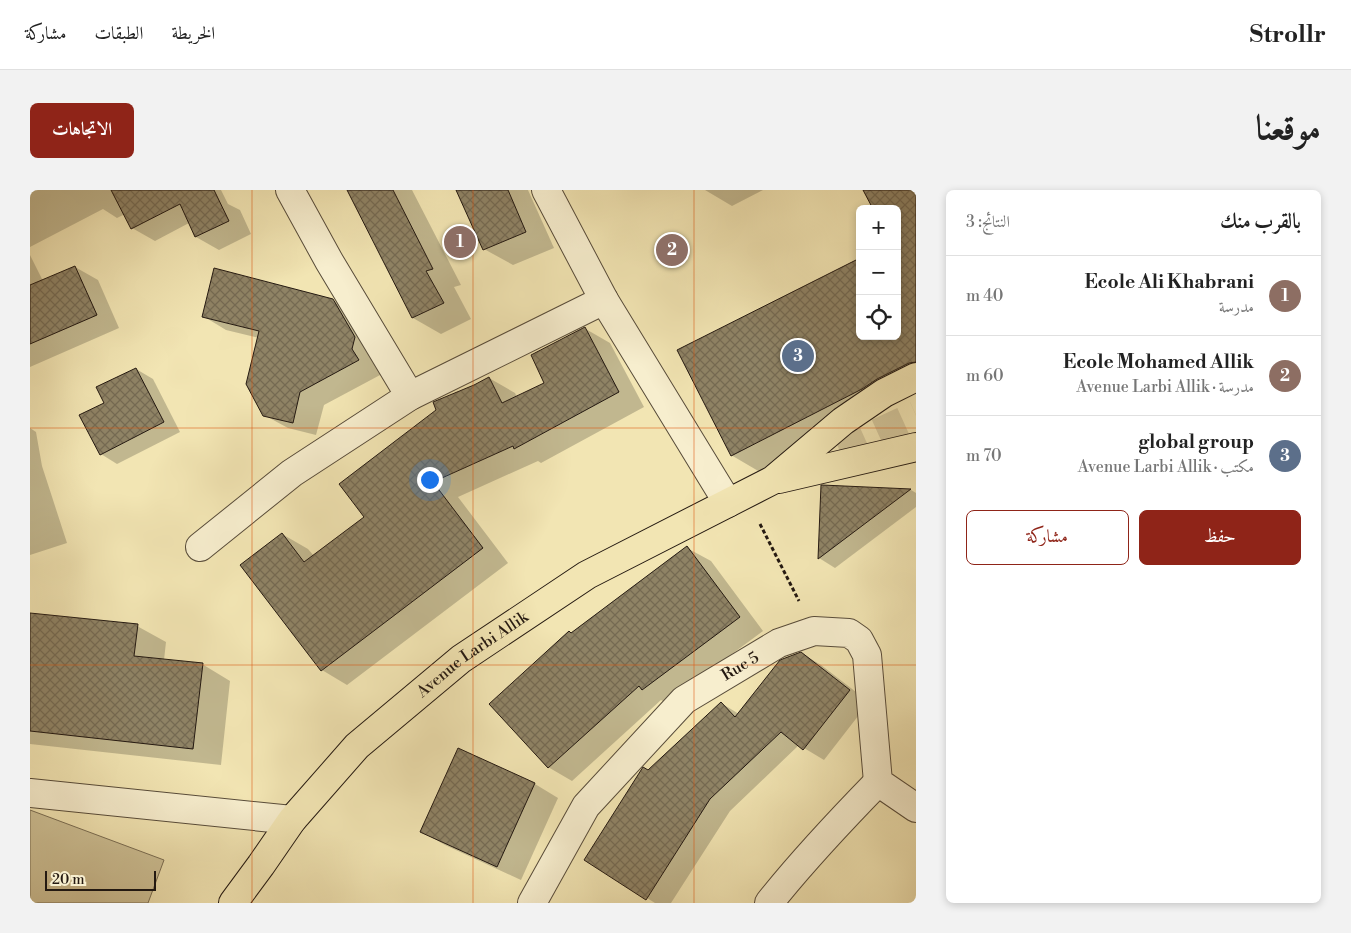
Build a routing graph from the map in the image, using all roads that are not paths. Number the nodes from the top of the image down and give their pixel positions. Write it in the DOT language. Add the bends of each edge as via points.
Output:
graph roads {
  1 [pos="290,190"];
  2 [pos="546,190"];
  3 [pos="604,300"];
  4 [pos="916,377"];
  5 [pos="410,396"];
  6 [pos="916,447"];
  7 [pos="772,480"];
  8 [pos="736,499"];
  9 [pos="200,547"];
  10 [pos="878,782"];
  11 [pos="30,793"];
  12 [pos="916,808"];
  13 [pos="292,820"];
  14 [pos="233,903"];
  15 [pos="532,903"];
  16 [pos="769,903"];
  1 -- 5 [label="street"];
  2 -- 3 [label="street"];
  3 -- 5 [label="street"];
  3 -- 8 [label="street"];
  4 -- 7 [label="main road, Avenue Larbi Allik" via="843,421"];
  5 -- 9 [label="street" via="292,473"];
  6 -- 7 [label="main road, Avenue Larbi Allik"];
  7 -- 8 [label="main road, Avenue Larbi Allik"];
  8 -- 13 [label="main road, Avenue Larbi Allik" via="587,575 461,660 357,746"];
  10 -- 12 [label="street"];
  10 -- 15 [label="street, Rue 5" via="868,655 859,640 849,633 814,631 779,643 684,700 586,806"];
  10 -- 16 [label="street"];
  11 -- 13 [label="street"];
  13 -- 14 [label="main road, Avenue Larbi Allik"];
}
